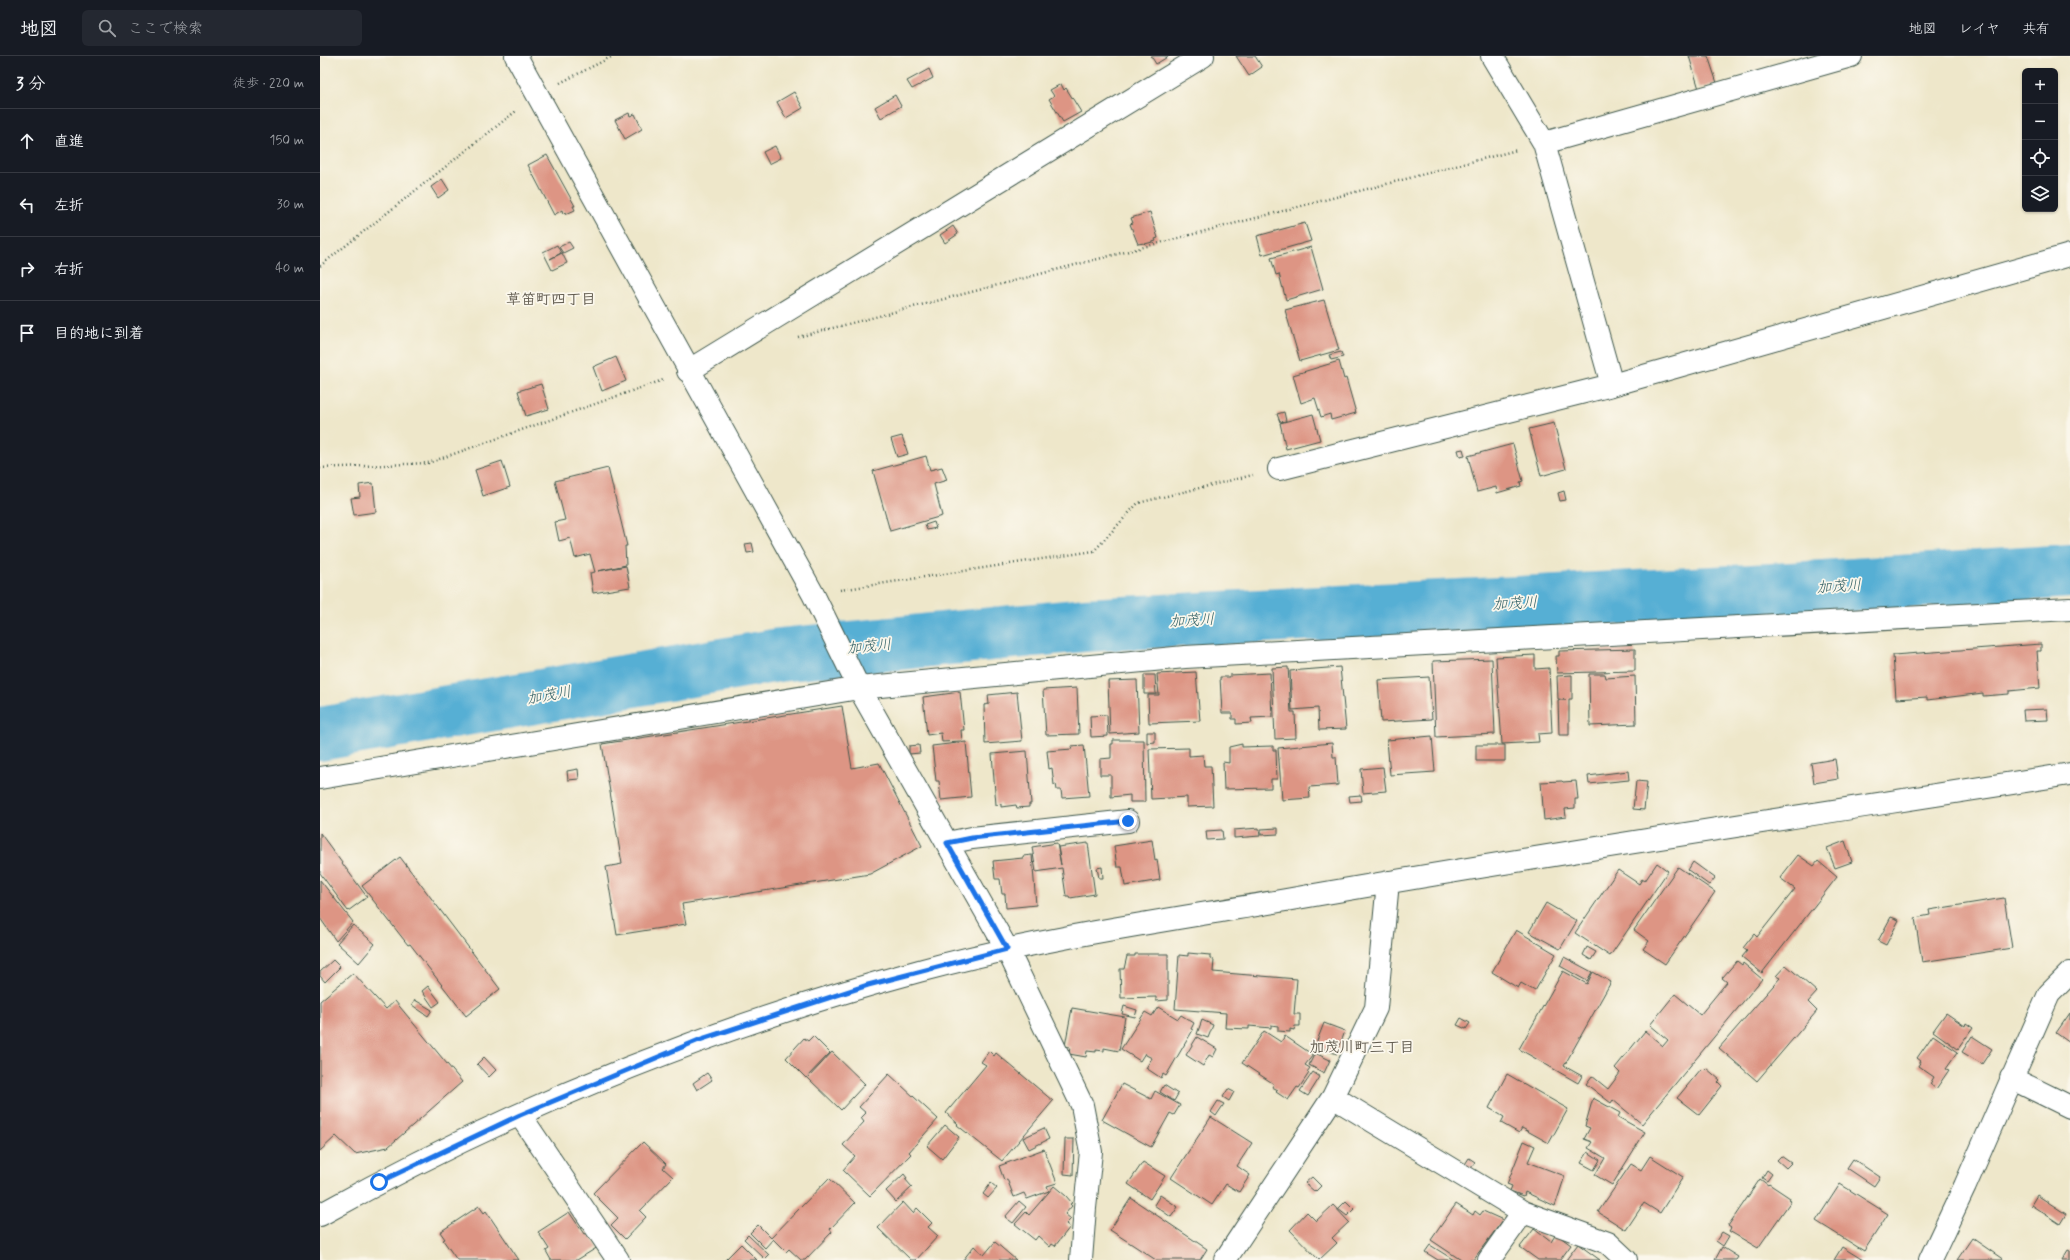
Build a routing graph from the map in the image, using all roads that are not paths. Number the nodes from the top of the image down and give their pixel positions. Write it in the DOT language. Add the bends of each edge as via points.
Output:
graph roads {
  1 [pos="516,56"];
  2 [pos="1203,56"];
  3 [pos="1492,56"];
  4 [pos="1851,56"];
  5 [pos="1544,143"];
  6 [pos="2070,255"];
  7 [pos="688,371"];
  8 [pos="1612,385"];
  9 [pos="1279,469"];
  10 [pos="2070,609"];
  11 [pos="860,688"];
  12 [pos="2070,774"];
  13 [pos="320,778"];
  14 [pos="1128,821"];
  15 [pos="947,843"];
  16 [pos="1388,882"];
  17 [pos="1007,949"];
  18 [pos="2070,973"];
  19 [pos="2011,1078"];
  20 [pos="1333,1097"];
  21 [pos="2070,1107"];
  22 [pos="520,1115"];
  23 [pos="1523,1212"];
  24 [pos="320,1214"];
  25 [pos="618,1260"];
  26 [pos="1081,1260"];
  27 [pos="1224,1260"];
  28 [pos="1489,1260"];
  29 [pos="1626,1260"];
  30 [pos="1930,1260"];
  1 -- 7 [label="street"];
  2 -- 7 [label="street"];
  3 -- 5 [label="street"];
  4 -- 5 [label="street"];
  5 -- 8 [label="street"];
  6 -- 8 [label="street"];
  7 -- 11 [label="street" via="813,594"];
  8 -- 9 [label="street"];
  10 -- 11 [label="street" via="1185,656"];
  11 -- 13 [label="street"];
  11 -- 15 [label="street"];
  12 -- 16 [label="street"];
  14 -- 15 [label="street"];
  15 -- 17 [label="street"];
  16 -- 17 [label="street"];
  16 -- 20 [label="street" via="1376,1008"];
  17 -- 22 [label="street" via="868,985 699,1040"];
  17 -- 26 [label="street" via="1082,1104 1092,1152"];
  18 -- 19 [label="street" via="2049,994"];
  19 -- 21 [label="street"];
  19 -- 30 [label="street" via="1966,1186"];
  20 -- 23 [label="street"];
  20 -- 27 [label="street"];
  22 -- 24 [label="street" via="379,1182"];
  22 -- 25 [label="street"];
  23 -- 28 [label="street"];
  23 -- 29 [label="street" via="1608,1243"];
}
